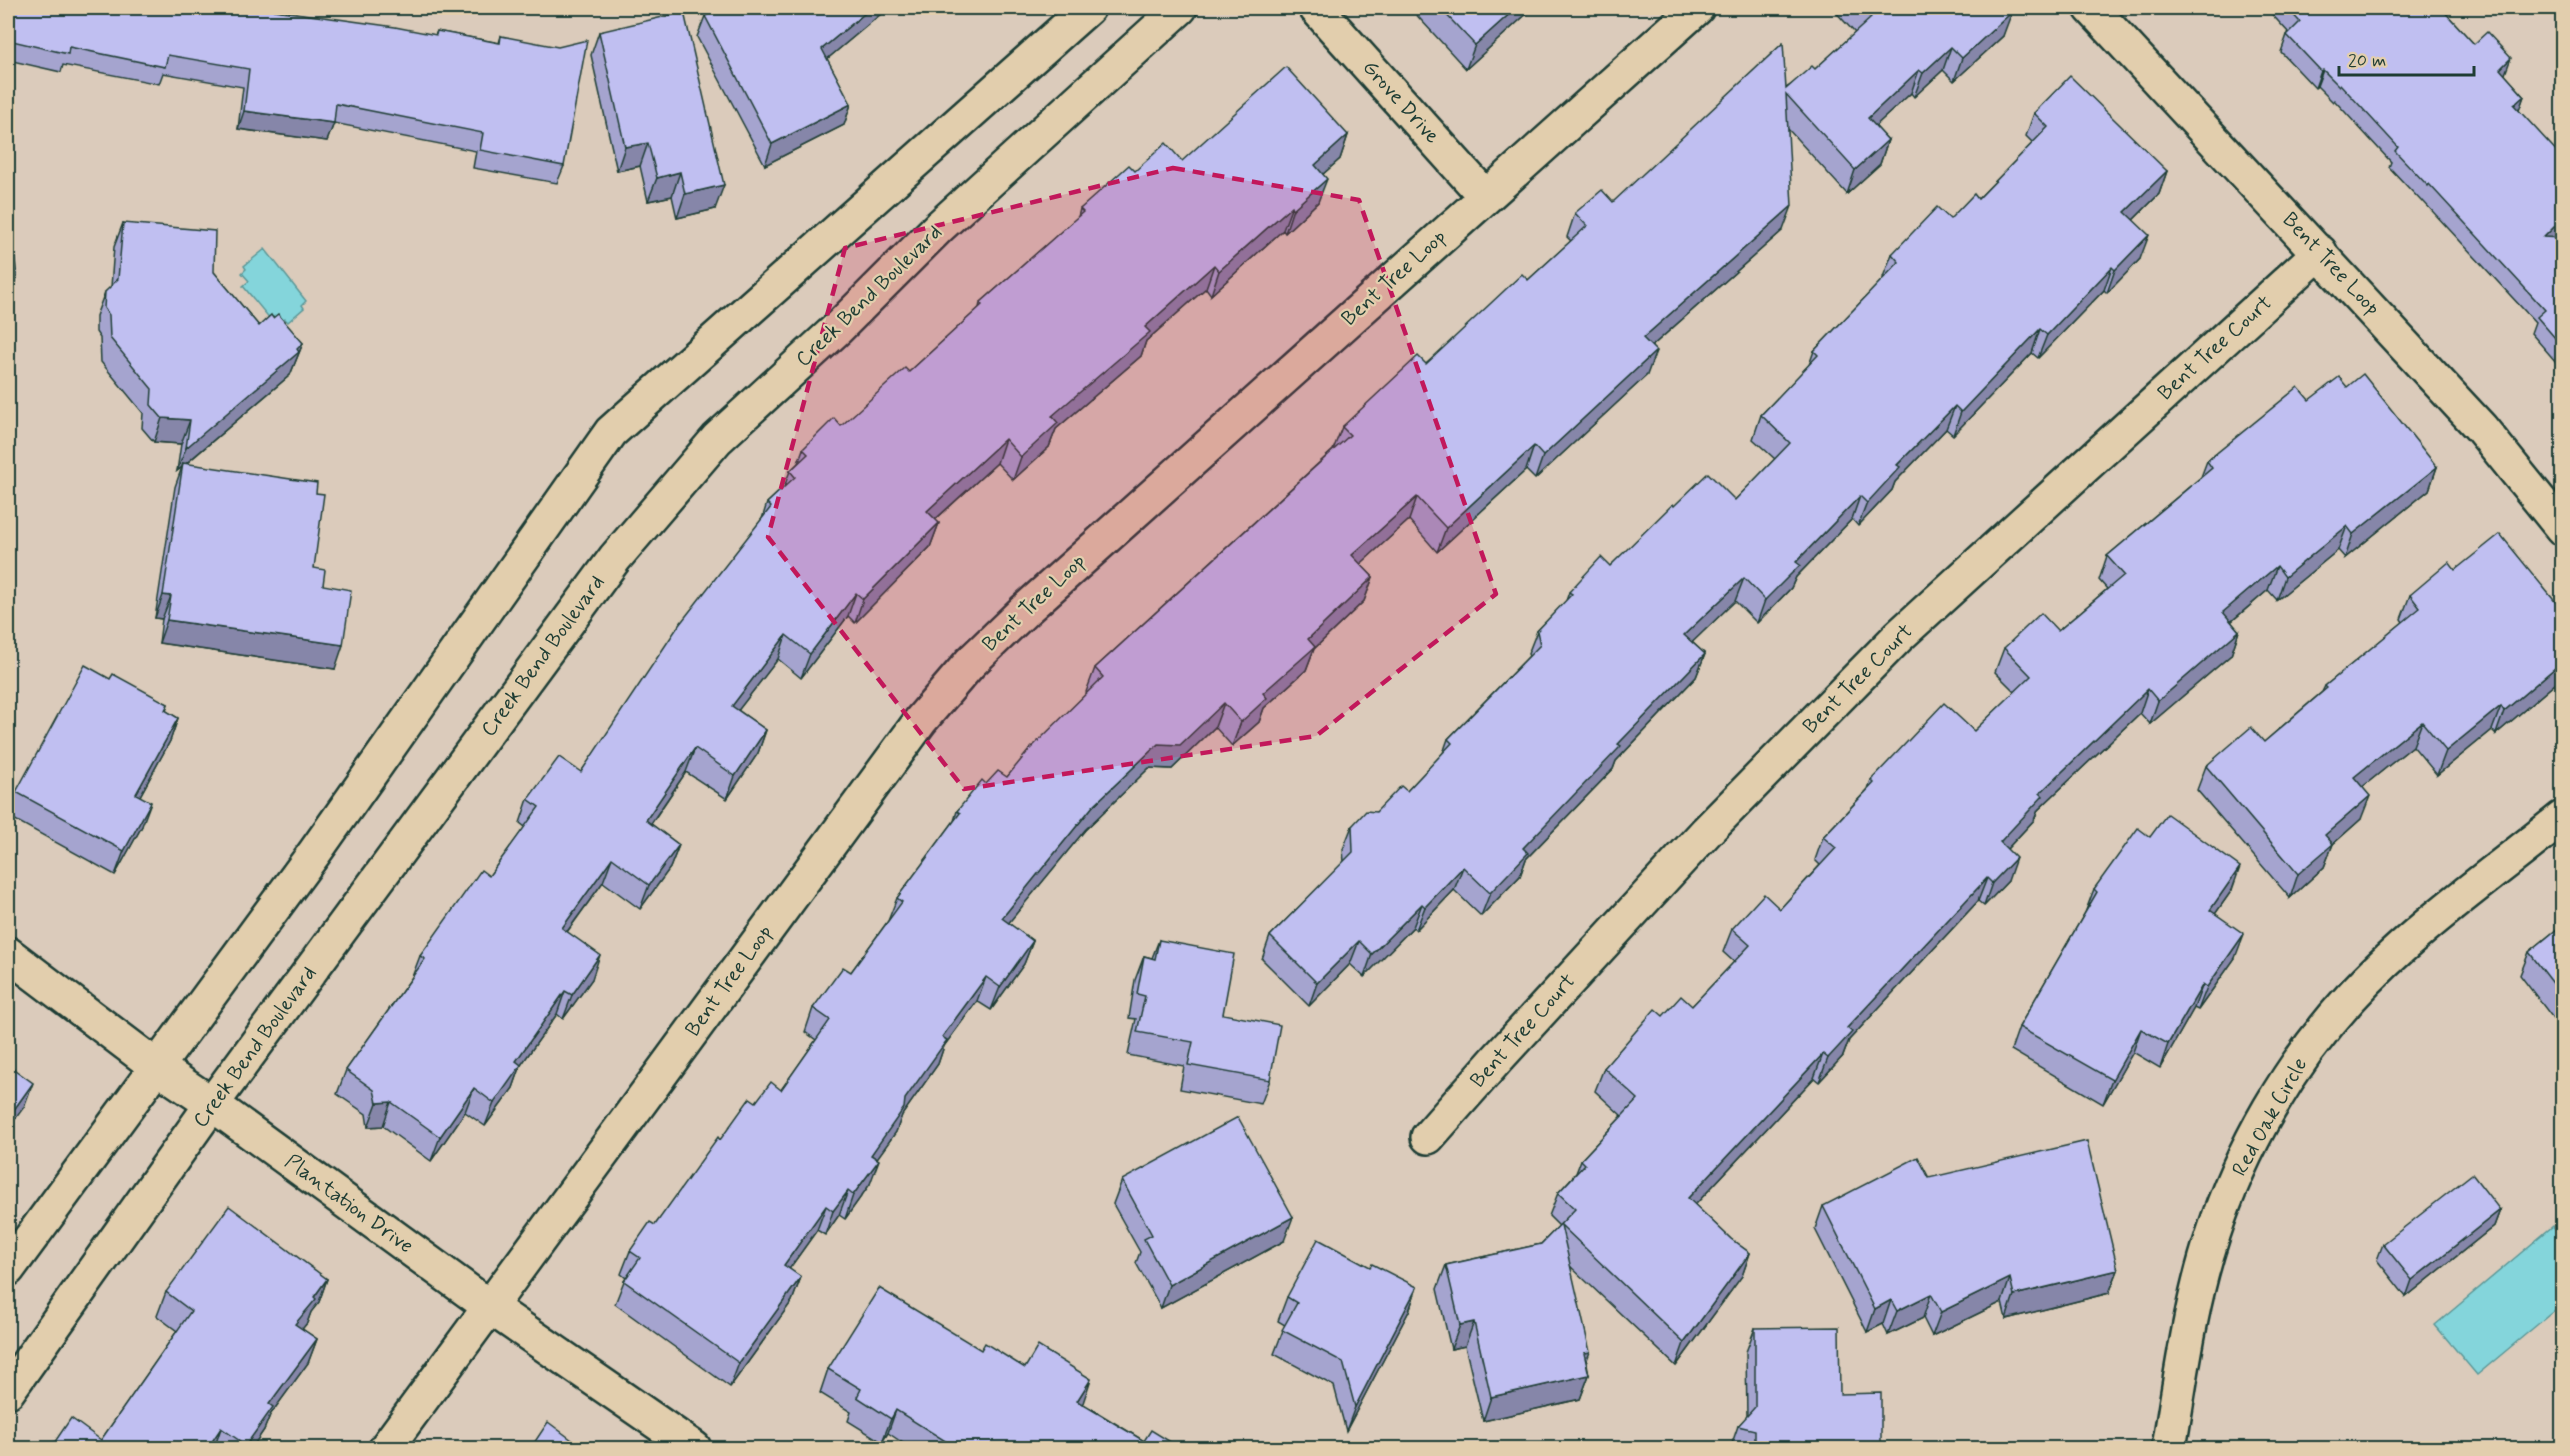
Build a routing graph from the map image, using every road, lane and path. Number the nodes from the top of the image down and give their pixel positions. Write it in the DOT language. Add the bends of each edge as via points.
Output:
graph roads {
  1 [pos="1088,8"];
  2 [pos="1180,8"];
  3 [pos="1316,8"];
  4 [pos="1696,8"];
  5 [pos="2091,8"];
  6 [pos="1485,196"];
  7 [pos="2320,252"];
  8 [pos="2562,528"];
  9 [pos="2562,818"];
  10 [pos="8,954"];
  11 [pos="157,1067"];
  12 [pos="212,1104"];
  13 [pos="1428,1137"];
  14 [pos="8,1269"];
  15 [pos="490,1307"];
  16 [pos="8,1391"];
  17 [pos="386,1449"];
  18 [pos="694,1449"];
  19 [pos="2169,1449"];
  1 -- 11 [label="street" via="611,432 308,862"];
  2 -- 12 [label="street, Creek Bend Boulevard" via="939,227 717,440 615,558"];
  3 -- 6 [label="street, Grove Drive"];
  4 -- 6 [label="street, Bent Tree Loop"];
  5 -- 7 [label="street, Bent Tree Loop"];
  6 -- 15 [label="street, Bent Tree Loop" via="970,663 921,720"];
  7 -- 8 [label="street, Bent Tree Loop" via="2481,428"];
  7 -- 13 [label="street, Bent Tree Court" via="1899,636 1707,831"];
  9 -- 19 [label="street, Red Oak Circle" via="2407,943 2352,997 2301,1058 2280,1091 2242,1161 2212,1235 2192,1313"];
  10 -- 11 [label="street, Plantation Drive"];
  11 -- 12 [label="street, Plantation Drive"];
  11 -- 14 [label="street"];
  12 -- 15 [label="street, Plantation Drive"];
  12 -- 16 [label="street, Creek Bend Boulevard"];
  15 -- 17 [label="street"];
  15 -- 18 [label="street, Plantation Drive"];
}
